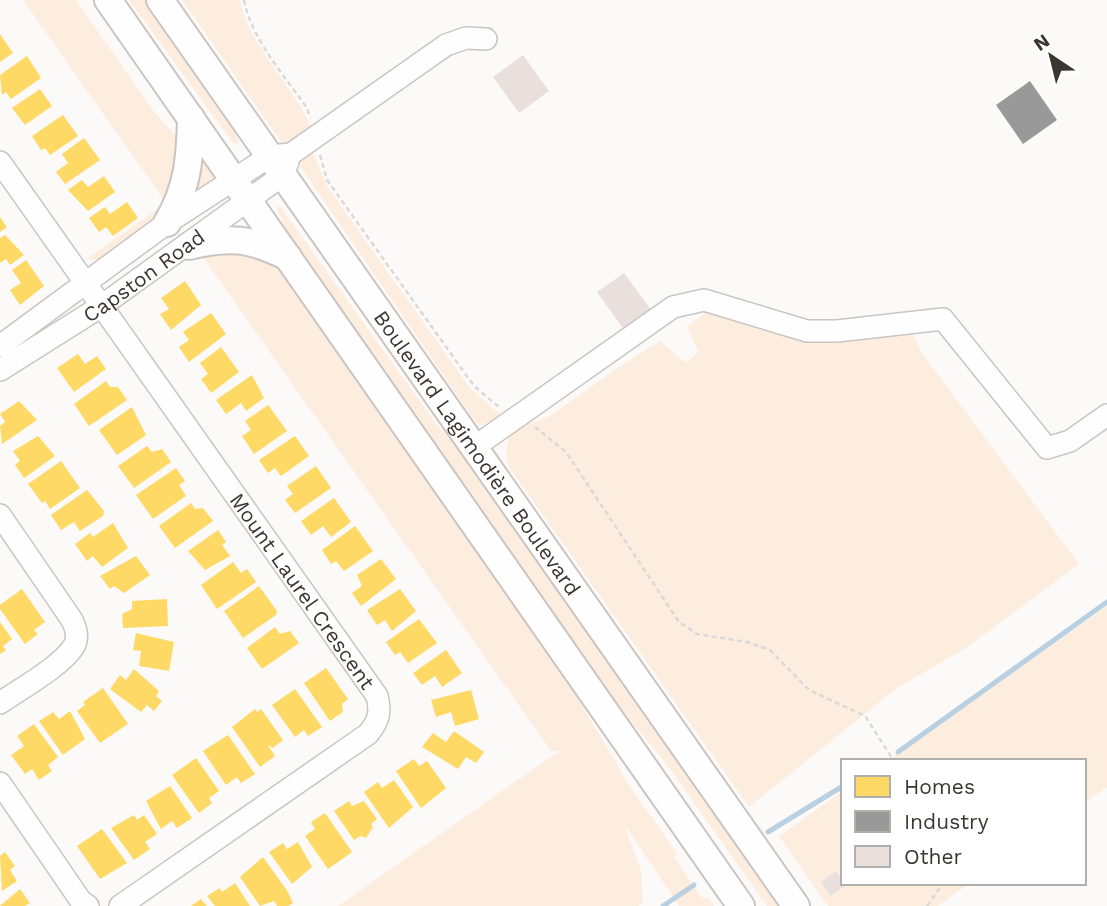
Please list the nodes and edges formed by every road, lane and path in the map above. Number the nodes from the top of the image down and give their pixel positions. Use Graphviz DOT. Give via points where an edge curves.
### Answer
graph roads {
  1 [pos="108,0"];
  2 [pos="160,0"];
  3 [pos="486,39"];
  4 [pos="191,118"];
  5 [pos="282,162"];
  6 [pos="0,163"];
  7 [pos="241,190"];
  8 [pos="167,223"];
  9 [pos="189,246"];
  10 [pos="290,258"];
  11 [pos="84,282"];
  12 [pos="100,307"];
  13 [pos="0,346"];
  14 [pos="0,370"];
  15 [pos="1107,415"];
  16 [pos="473,448"];
  17 [pos="0,515"];
  18 [pos="0,703"];
  19 [pos="881,738"];
  20 [pos="893,759"];
  21 [pos="0,783"];
  22 [pos="942,885"];
  23 [pos="88,906"];
  24 [pos="120,906"];
  25 [pos="741,906"];
  26 [pos="796,906"];
  27 [pos="927,906"];
  1 -- 4 [label="main road, Boulevard Lagimodière Boulevard"];
  2 -- 5 [label="main road, Boulevard Lagimodière Boulevard"];
  3 -- 5 [label="street, Capston Road" via="466,38 446,45"];
  4 -- 7 [label="main road, Boulevard Lagimodière Boulevard"];
  4 -- 8 [label="main road" via="190,168"];
  5 -- 7 [label="street, Capston Road"];
  5 -- 16 [label="main road, Boulevard Lagimodière Boulevard"];
  6 -- 11 [label="street"];
  7 -- 8 [label="street, Capston Road"];
  7 -- 9 [label="street, Capston Road"];
  7 -- 10 [label="main road, Boulevard Lagimodière Boulevard"];
  8 -- 11 [label="street, Capston Road"];
  9 -- 10 [label="main road" via="222,238 245,240"];
  9 -- 12 [label="street, Capston Road"];
  10 -- 25 [label="main road, Boulevard Lagimodière Boulevard"];
  11 -- 12 [label="street"];
  11 -- 13 [label="street, Capston Road"];
  12 -- 14 [label="street, Capston Road"];
  12 -- 24 [label="street, Mount Laurel Crescent" via="377,696 380,707 378,722 368,734"];
  15 -- 16 [label="street" via="1070,441 1047,448 943,319 807,331 704,300 673,307"];
  16 -- 26 [label="main road, Boulevard Lagimodière Boulevard"];
  17 -- 18 [label="street" via="78,632 75,645 63,657"];
  19 -- 20 [label="path"];
  21 -- 23 [label="street"];
  22 -- 27 [label="path"];
}
